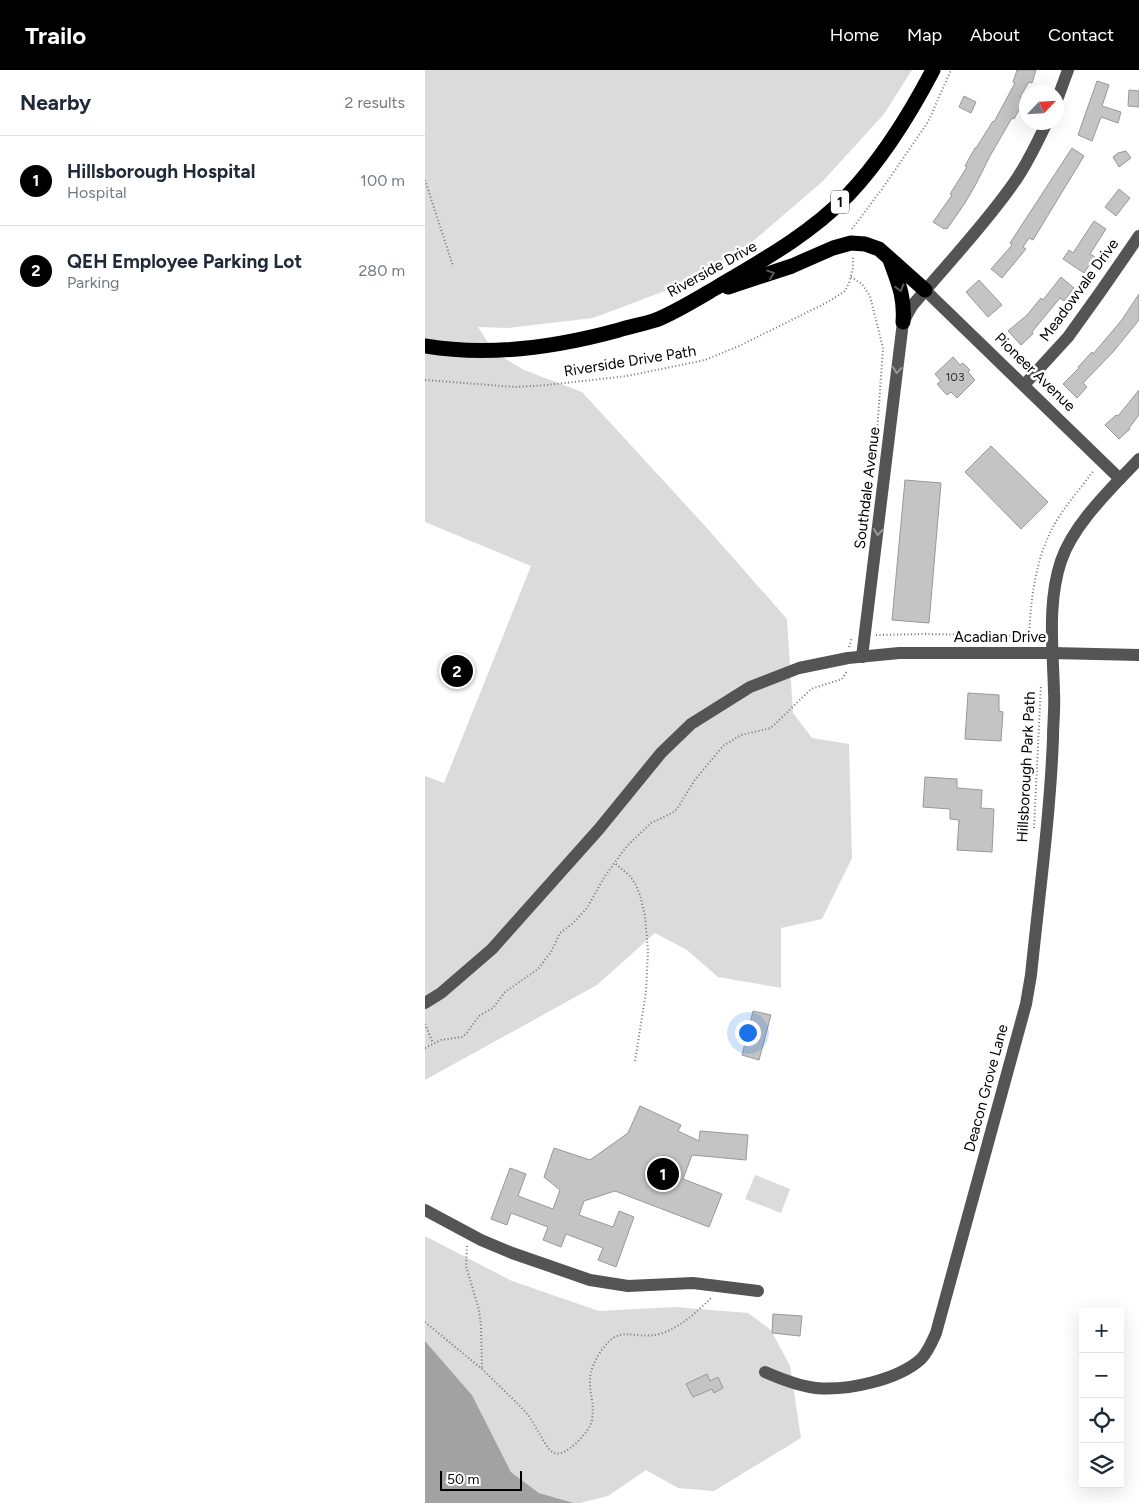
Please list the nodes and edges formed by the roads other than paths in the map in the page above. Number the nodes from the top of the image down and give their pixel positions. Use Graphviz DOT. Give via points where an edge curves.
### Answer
graph roads {
  1 [pos="933,70"];
  2 [pos="1068,70"];
  3 [pos="1062,85"];
  4 [pos="1043,130"];
  5 [pos="1139,236"];
  6 [pos="888,256"];
  7 [pos="925,290"];
  8 [pos="707,293"];
  9 [pos="903,322"];
  10 [pos="425,346"];
  11 [pos="1024,385"];
  12 [pos="1139,459"];
  13 [pos="1120,479"];
  14 [pos="1052,653"];
  15 [pos="1139,656"];
  16 [pos="862,657"];
  17 [pos="425,1004"];
  18 [pos="425,1210"];
  19 [pos="758,1291"];
  20 [pos="765,1372"];
  1 -- 8 [label="highway, Riverside Drive / 1" via="908,116 848,194 815,225 781,250"];
  2 -- 3 [label="street"];
  4 -- 7 [label="street" via="1034,150 992,213"];
  5 -- 11 [label="street, Meadowvale Drive" via="1068,336"];
  6 -- 7 [label="highway"];
  8 -- 6 [label="highway, one-way" via="748,282 851,243 865,244"];
  6 -- 9 [label="highway, one-way" via="900,286"];
  7 -- 9 [label="street"];
  7 -- 11 [label="street, Pioneer Avenue"];
  8 -- 10 [label="highway, Riverside Drive / 1" via="657,320 556,344 513,350"];
  9 -- 16 [label="street, Southdale Avenue, one-way"];
  11 -- 13 [label="street, Pioneer Avenue"];
  12 -- 13 [label="street, Deacon Grove Lane"];
  13 -- 14 [label="street, Deacon Grove Lane" via="1077,531 1062,560 1054,596"];
  14 -- 15 [label="street, Acadian Drive"];
  14 -- 16 [label="street, Acadian Drive" via="899,653"];
  14 -- 20 [label="street, Deacon Grove Lane" via="1051,773 1029,990 936,1333 922,1357 910,1367 897,1374 865,1382 817,1388"];
  16 -- 17 [label="street, Acadian Drive" via="799,668 768,679 691,724 661,752 592,837 492,949"];
  18 -- 19 [label="street" via="512,1253 590,1280 628,1286 693,1283"];
}
